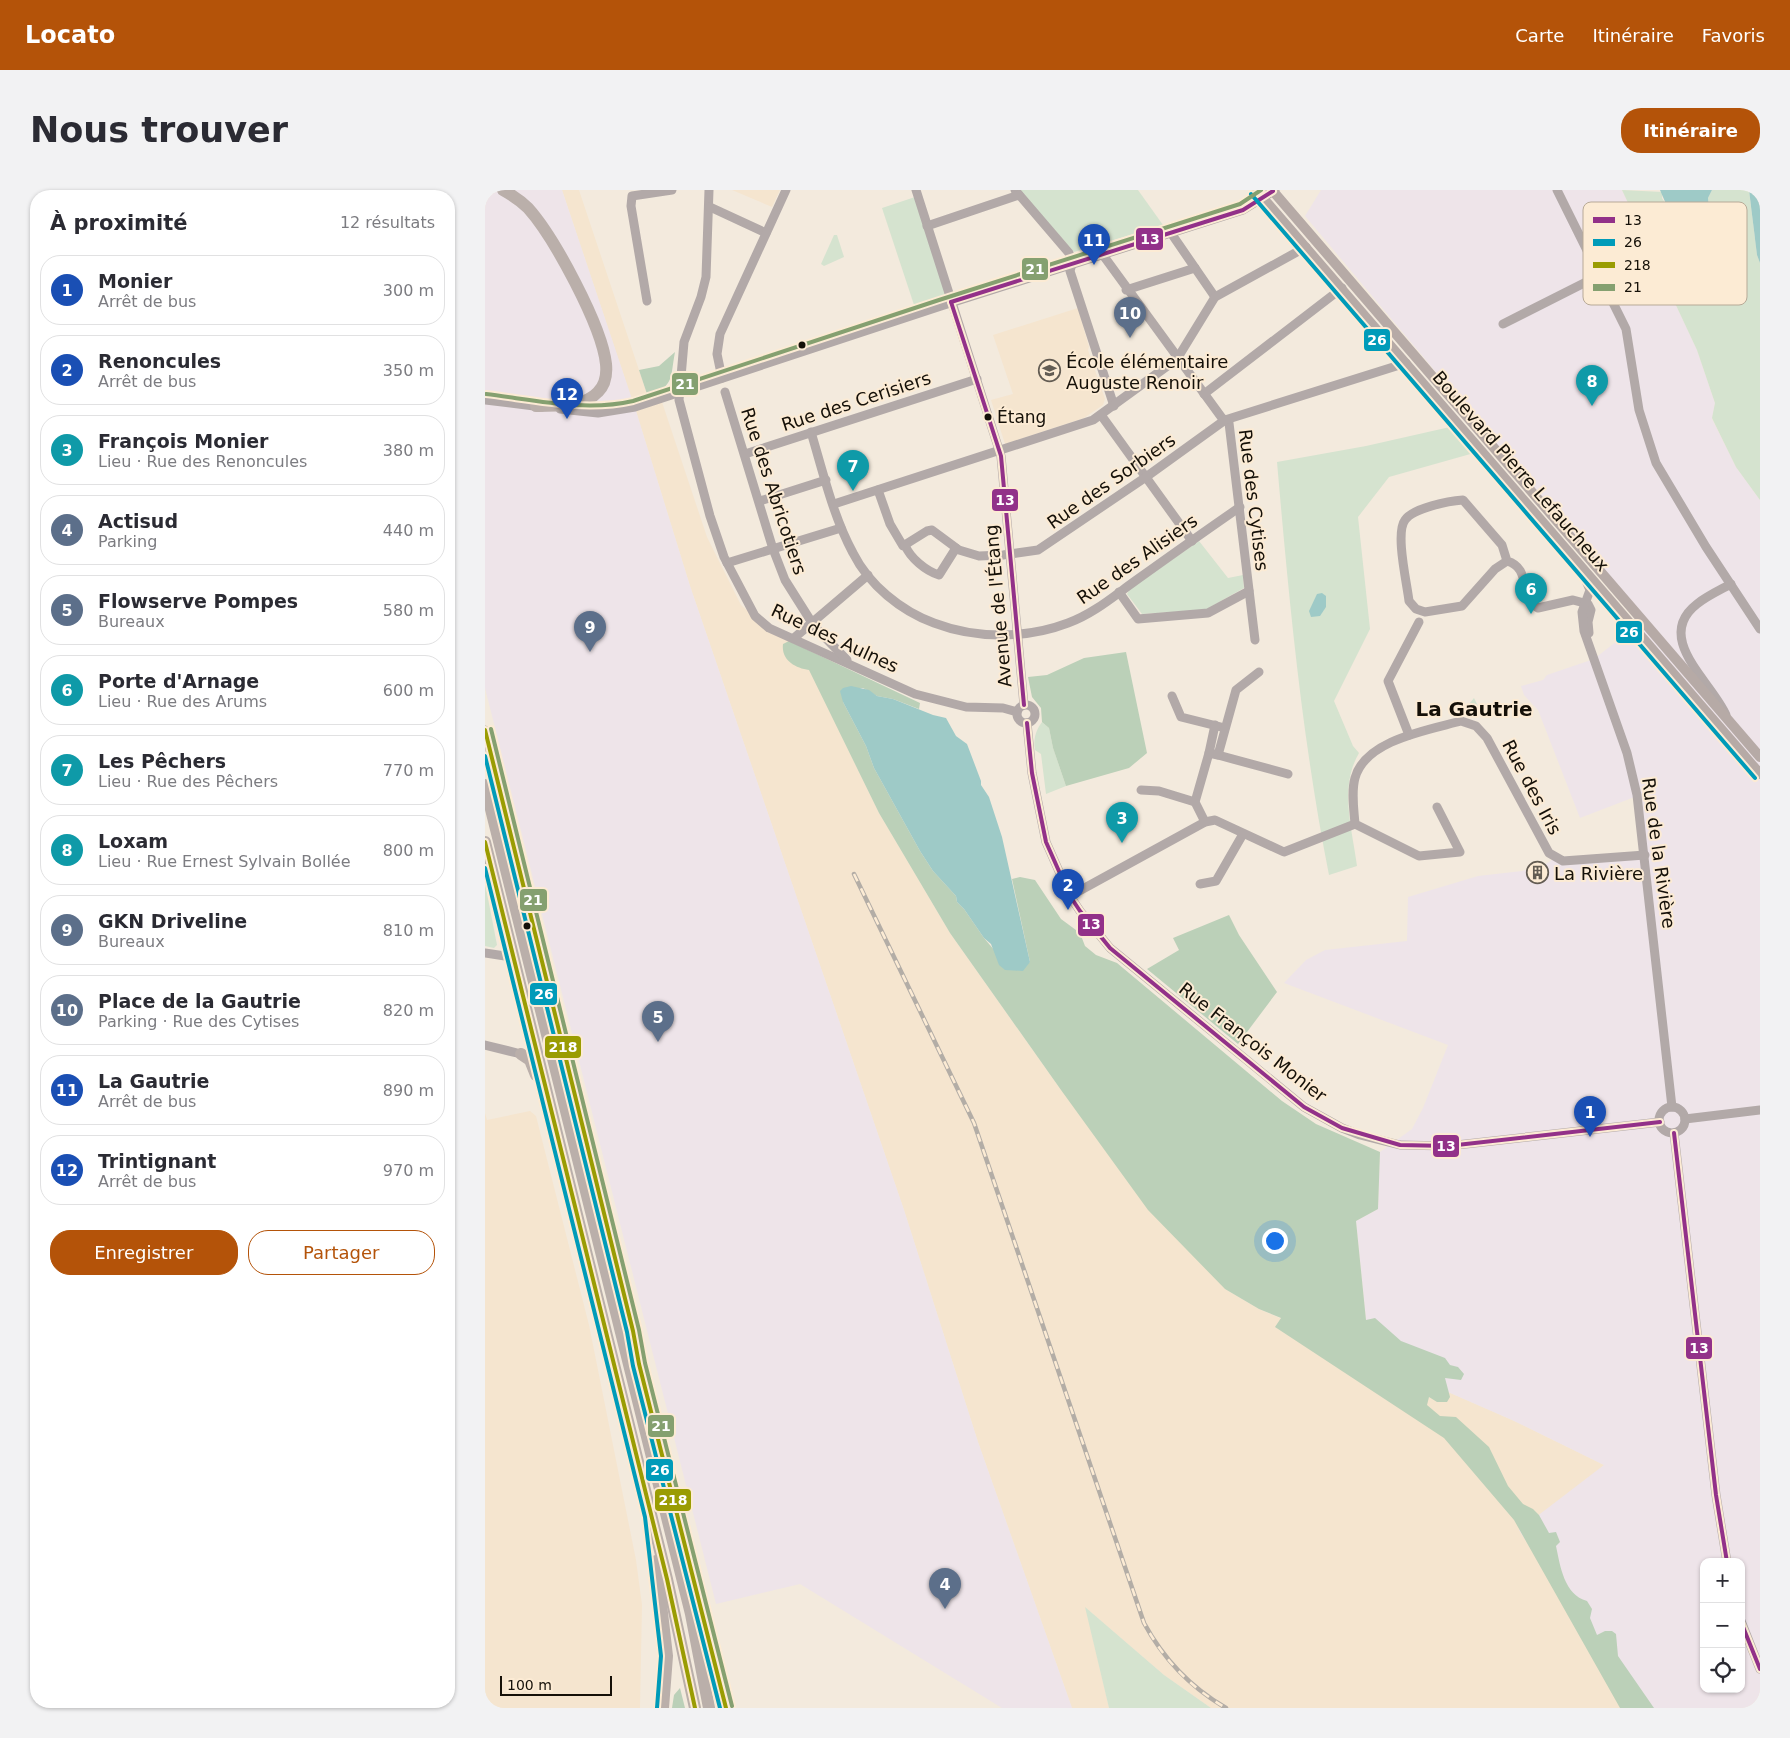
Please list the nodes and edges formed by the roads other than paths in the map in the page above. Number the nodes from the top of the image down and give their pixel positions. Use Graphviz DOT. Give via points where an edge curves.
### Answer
graph roads {
  1 [pos="503,190"];
  2 [pos="672,190"];
  3 [pos="709,190"];
  4 [pos="786,190"];
  5 [pos="916,190"];
  6 [pos="1274,190"];
  7 [pos="1557,190"];
  8 [pos="1017,193"];
  9 [pos="1259,193"];
  10 [pos="709,208"];
  11 [pos="927,226"];
  12 [pos="766,232"];
  13 [pos="1171,233"];
  14 [pos="1583,241"];
  15 [pos="1306,247"];
  16 [pos="1103,255"];
  17 [pos="1072,264"];
  18 [pos="1195,268"];
  19 [pos="1583,284"];
  20 [pos="1342,288"];
  21 [pos="1127,290"];
  22 [pos="1215,297"];
  23 [pos="647,301"];
  24 [pos="951,302"];
  25 [pos="1614,305"];
  26 [pos="1503,324"];
  27 [pos="1177,358"];
  28 [pos="1406,362"];
  29 [pos="722,378"];
  30 [pos="977,379"];
  31 [pos="725,392"];
  32 [pos="679,393"];
  33 [pos="1204,394"];
  34 [pos="487,401"];
  35 [pos="536,406"];
  36 [pos="1114,406"];
  37 [pos="1101,415"];
  38 [pos="1225,420"];
  39 [pos="811,432"];
  40 [pos="1000,452"];
  41 [pos="745,454"];
  42 [pos="1146,477"];
  43 [pos="826,480"];
  44 [pos="878,490"];
  45 [pos="760,501"];
  46 [pos="834,504"];
  47 [pos="1241,507"];
  48 [pos="841,528"];
  49 [pos="1192,540"];
  50 [pos="1562,542"];
  51 [pos="905,545"];
  52 [pos="956,548"];
  53 [pos="773,549"];
  54 [pos="1009,555"];
  55 [pos="1507,561"];
  56 [pos="727,564"];
  57 [pos="868,575"];
  58 [pos="1731,584"];
  59 [pos="1249,591"];
  60 [pos="1119,592"];
  61 [pos="1584,603"];
  62 [pos="1419,622"];
  63 [pos="813,624"];
  64 [pos="1760,629"];
  65 [pos="1017,633"];
  66 [pos="794,638"];
  67 [pos="1255,640"];
  68 [pos="855,666"];
  69 [pos="1259,672"];
  70 [pos="1172,696"];
  71 [pos="1021,709"];
  72 [pos="1726,715"];
  73 [pos="1027,723"];
  74 [pos="1215,725"];
  75 [pos="1225,728"];
  76 [pos="485,730"];
  77 [pos="1409,735"];
  78 [pos="1213,754"];
  79 [pos="1760,756"];
  80 [pos="1288,774"];
  81 [pos="1760,774"];
  82 [pos="485,785"];
  83 [pos="1141,790"];
  84 [pos="1195,802"];
  85 [pos="1437,807"];
  86 [pos="1205,822"];
  87 [pos="1355,824"];
  88 [pos="1243,834"];
  89 [pos="485,842"];
  90 [pos="1645,855"];
  91 [pos="489,859"];
  92 [pos="1200,884"];
  93 [pos="1070,896"];
  94 [pos="485,953"];
  95 [pos="505,956"];
  96 [pos="485,1045"];
  97 [pos="521,1054"];
  98 [pos="1672,1108"];
  99 [pos="1760,1110"];
  100 [pos="1685,1119"];
  101 [pos="1660,1122"];
  102 [pos="1674,1133"];
  103 [pos="597,1294"];
  104 [pos="651,1516"];
  105 [pos="1726,1558"];
  106 [pos="691,1614"];
  107 [pos="1745,1631"];
  108 [pos="1760,1669"];
  109 [pos="663,1708"];
  110 [pos="695,1708"];
  111 [pos="709,1708"];
  112 [pos="715,1708"];
  113 [pos="726,1708"];
  1 -- 35 [label="highway" via="529,210 566,267 581,294 607,365 604,382 591,398 578,403"];
  2 -- 23 [label="street" via="632,196"];
  3 -- 10 [label="street, Rue des Aulnes"];
  4 -- 12 [label="street"];
  5 -- 11 [label="street, Avenue de l'Étang"];
  6 -- 9 [label="street"];
  6 -- 72 [label="main road, Boulevard Pierre Lefaucheux"];
  7 -- 14 [label="street"];
  8 -- 11 [label="street"];
  8 -- 17 [label="street" via="1069,253"];
  9 -- 13 [label="street" via="1243,210"];
  9 -- 15 [label="main road, Boulevard Pierre Lefaucheux"];
  10 -- 12 [label="street"];
  10 -- 32 [label="street, Rue des Aulnes" via="705,277 701,297 683,342"];
  11 -- 24 [label="street, Avenue de l'Étang"];
  12 -- 29 [label="street" via="718,340"];
  13 -- 16 [label="street"];
  13 -- 18 [label="street"];
  15 -- 20 [label="main road, Boulevard Pierre Lefaucheux"];
  15 -- 22 [label="street"];
  16 -- 17 [label="street"];
  16 -- 21 [label="street, Rue des Cytises"];
  17 -- 24 [label="street"];
  17 -- 36 [label="street" via="1070,271"];
  18 -- 21 [label="street"];
  18 -- 22 [label="street"];
  19 -- 26 [label="street"];
  20 -- 28 [label="main road, Boulevard Pierre Lefaucheux"];
  20 -- 33 [label="street"];
  21 -- 27 [label="street, Rue des Cytises"];
  22 -- 27 [label="street"];
  24 -- 29 [label="street"];
  24 -- 30 [label="street, Avenue de l'Étang"];
  25 -- 58 [label="street" via="1626,329 1639,410 1656,463"];
  27 -- 33 [label="street, Rue des Cytises"];
  27 -- 36 [label="street"];
  28 -- 38 [label="street, Rue des Sorbiers"];
  28 -- 50 [label="main road, Boulevard Pierre Lefaucheux"];
  29 -- 32 [label="street"];
  30 -- 39 [label="street, Rue des Cerisiers"];
  30 -- 40 [label="street, Avenue de l'Étang"];
  31 -- 41 [label="street, Rue des Abricotiers"];
  32 -- 35 [label="street" via="606,413"];
  32 -- 56 [label="street, Rue des Aulnes" via="709,516"];
  33 -- 38 [label="street, Rue des Cytises"];
  34 -- 35 [label="street"];
  36 -- 37 [label="street"];
  37 -- 40 [label="street"];
  37 -- 42 [label="street"];
  38 -- 42 [label="street, Rue des Sorbiers"];
  38 -- 47 [label="street, Rue des Cytises" via="1229,423"];
  39 -- 41 [label="street, Rue des Cerisiers"];
  39 -- 43 [label="street, Rue des Alisiers"];
  40 -- 44 [label="street"];
  40 -- 54 [label="street, Avenue de l'Étang"];
  41 -- 45 [label="street, Rue des Abricotiers"];
  42 -- 49 [label="street"];
  42 -- 54 [label="street, Rue des Sorbiers" via="1038,550"];
  43 -- 45 [label="street"];
  43 -- 46 [label="street, Rue des Alisiers"];
  44 -- 46 [label="street"];
  44 -- 51 [label="street" via="893,530"];
  45 -- 53 [label="street, Rue des Abricotiers"];
  46 -- 48 [label="street, Rue des Alisiers"];
  47 -- 49 [label="street, Rue des Alisiers"];
  47 -- 59 [label="street, Rue des Cytises"];
  48 -- 53 [label="street"];
  48 -- 57 [label="street, Rue des Alisiers" via="853,555"];
  49 -- 60 [label="street, Rue des Alisiers"];
  50 -- 61 [label="street, Rue de la Rivière" via="1568,557 1589,584"];
  50 -- 81 [label="main road, Boulevard Pierre Lefaucheux"];
  51 -- 52 [label="street, Rue des Sorbiers" via="931,530"];
  51 -- 52 [label="street" via="913,557 939,575"];
  52 -- 54 [label="street, Rue des Sorbiers" via="979,556"];
  53 -- 56 [label="street"];
  53 -- 63 [label="street, Rue des Abricotiers" via="791,590"];
  54 -- 65 [label="street, Avenue de l'Étang"];
  55 -- 55 [label="street" via="1495,569 1462,606 1425,612 1416,609 1409,600 1401,533 1403,521 1414,512 1463,500 1502,545"];
  55 -- 61 [label="street" via="1520,569 1535,606 1544,608 1573,600"];
  56 -- 66 [label="street, Rue des Aulnes" via="759,621"];
  57 -- 63 [label="street"];
  57 -- 65 [label="street, Rue des Alisiers" via="886,595 923,619 971,634"];
  58 -- 64 [label="street"];
  58 -- 72 [label="street" via="1696,604 1687,615 1680,636 1694,667 1720,701"];
  59 -- 60 [label="street" via="1208,613 1138,619"];
  59 -- 67 [label="street, Rue des Cytises"];
  60 -- 65 [label="street, Rue des Alisiers" via="1067,624"];
  61 -- 90 [label="street, Rue de la Rivière" via="1591,610 1588,638 1627,753"];
  62 -- 77 [label="street" via="1388,681"];
  63 -- 66 [label="street"];
  63 -- 68 [label="street, Rue des Abricotiers"];
  65 -- 71 [label="street, Avenue de l'Étang"];
  66 -- 68 [label="street, Rue des Aulnes"];
  68 -- 71 [label="street, Rue des Aulnes" via="915,694 966,707"];
  69 -- 75 [label="street" via="1236,690"];
  70 -- 74 [label="street" via="1181,716"];
  71 -- 73 [label="street, Avenue de l'Étang" via="1019,720"];
  71 -- 73 [label="street, Avenue de l'Étang" via="1032,707 1035,712 1034,718"];
  72 -- 79 [label="main road, Boulevard Pierre Lefaucheux"];
  73 -- 93 [label="street, Rue François Monier" via="1039,818"];
  74 -- 75 [label="street"];
  74 -- 78 [label="street"];
  75 -- 78 [label="street"];
  76 -- 113 [label="street"];
  77 -- 87 [label="street, Rue des Iris" via="1373,752 1358,769 1354,780"];
  77 -- 90 [label="street, Rue des Iris" via="1461,721 1476,726 1487,738 1549,853 1563,862"];
  78 -- 80 [label="street"];
  78 -- 84 [label="street"];
  82 -- 106 [label="highway"];
  83 -- 84 [label="street" via="1159,791"];
  84 -- 86 [label="street"];
  85 -- 87 [label="street" via="1460,852 1419,856"];
  86 -- 88 [label="street" via="1215,820"];
  86 -- 93 [label="street"];
  87 -- 88 [label="street" via="1283,852"];
  88 -- 92 [label="street" via="1216,881"];
  89 -- 91 [label="highway"];
  90 -- 98 [label="street, Rue de la Rivière"];
  91 -- 95 [label="highway"];
  91 -- 103 [label="highway"];
  93 -- 101 [label="street, Rue François Monier" via="1110,948 1163,992 1304,1107 1360,1136 1400,1145 1448,1146"];
  94 -- 95 [label="street"];
  96 -- 97 [label="street"];
  97 -- 103 [label="highway" via="530,1060 535,1070 567,1202"];
  98 -- 100 [label="street" via="1681,1110"];
  98 -- 101 [label="street" via="1662,1113"];
  99 -- 100 [label="street"];
  100 -- 102 [label="street" via="1682,1130"];
  101 -- 102 [label="street" via="1666,1132"];
  102 -- 105 [label="street" via="1716,1495"];
  103 -- 104 [label="highway"];
  104 -- 109 [label="highway" via="667,1656"];
  104 -- 110 [label="highway"];
  106 -- 111 [label="highway"];
  106 -- 112 [label="highway"];
  107 -- 108 [label="street"];
}
